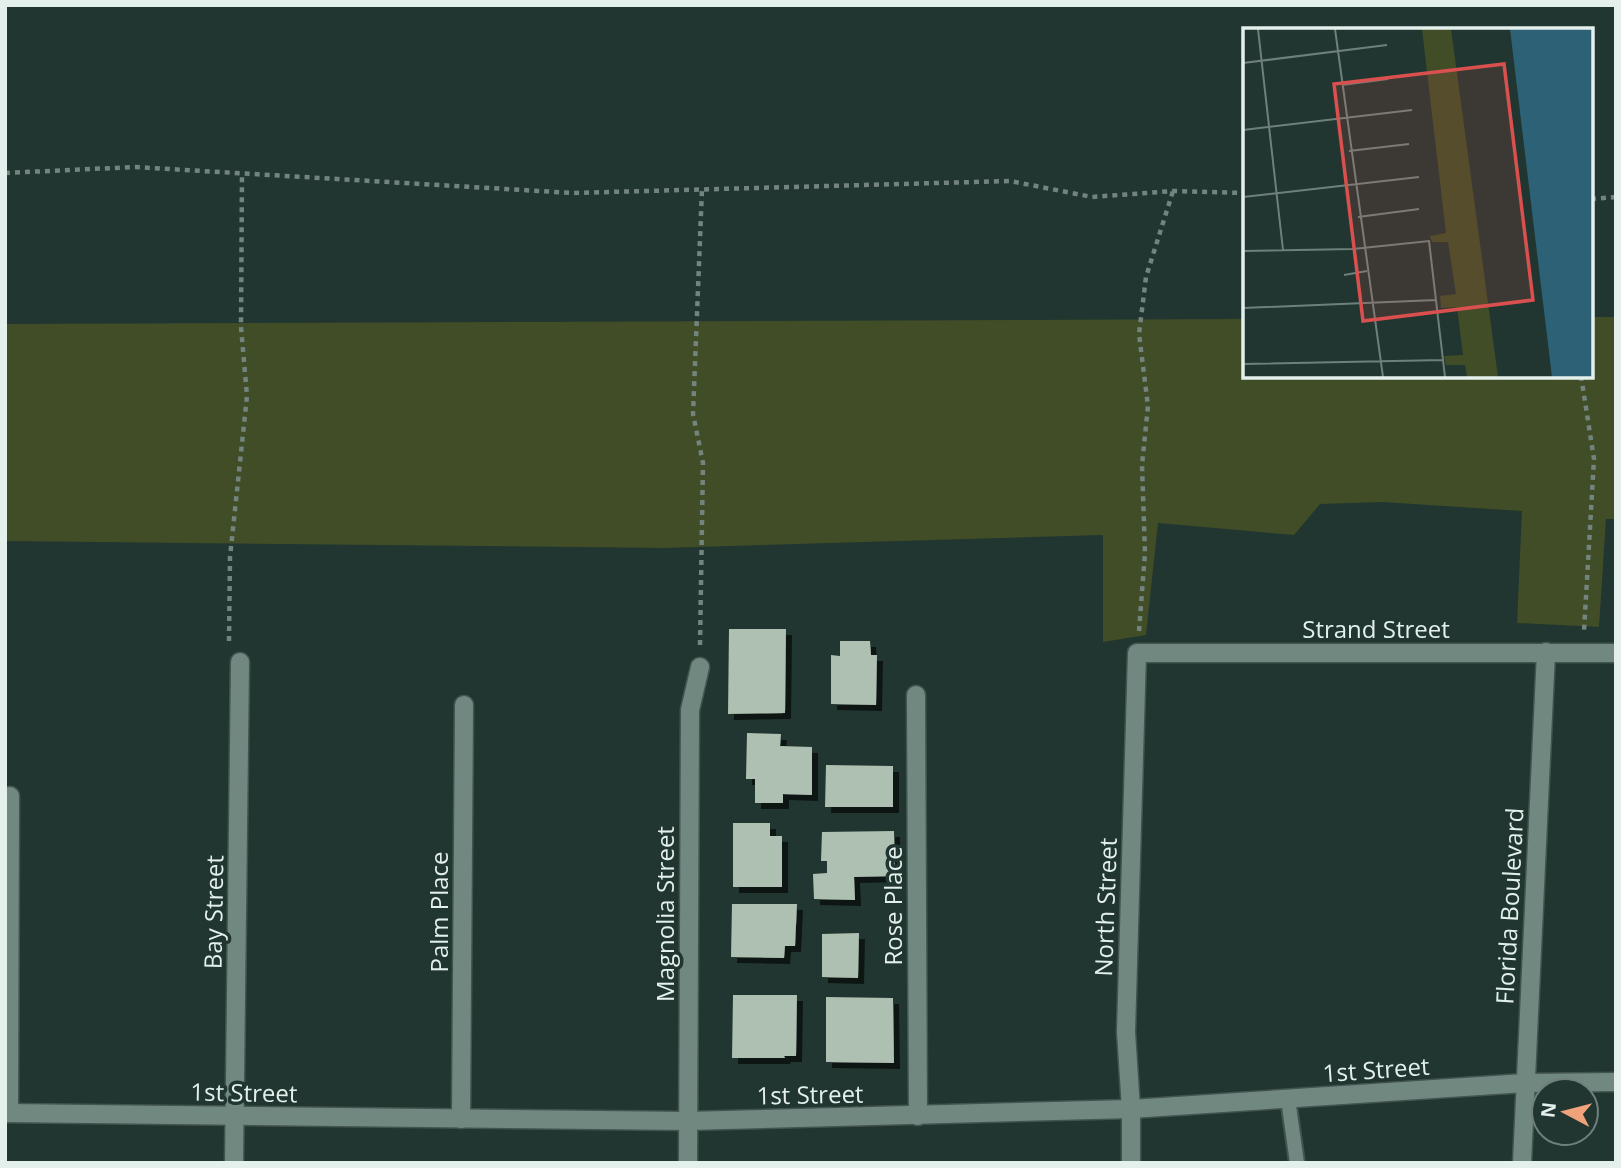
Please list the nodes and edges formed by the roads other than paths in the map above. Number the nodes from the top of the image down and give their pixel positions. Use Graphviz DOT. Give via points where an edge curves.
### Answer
graph roads {
  1 [pos="1546,652"];
  2 [pos="1137,653"];
  3 [pos="1616,653"];
  4 [pos="240,662"];
  5 [pos="700,667"];
  6 [pos="916,695"];
  7 [pos="464,705"];
  8 [pos="10,796"];
  9 [pos="1616,1082"];
  10 [pos="1525,1083"];
  11 [pos="1288,1099"];
  12 [pos="1131,1109"];
  13 [pos="7,1112"];
  14 [pos="235,1116"];
  15 [pos="918,1116"];
  16 [pos="461,1119"];
  17 [pos="688,1121"];
  18 [pos="234,1163"];
  19 [pos="688,1163"];
  20 [pos="1131,1163"];
  21 [pos="1297,1163"];
  22 [pos="1522,1163"];
  1 -- 2 [label="street, Strand Street"];
  1 -- 3 [label="street, Strand Street"];
  1 -- 10 [label="street, Florida Boulevard"];
  2 -- 12 [label="street, North Street" via="1126,1032"];
  4 -- 14 [label="street, Bay Street"];
  5 -- 17 [label="street, Magnolia Street" via="690,710"];
  6 -- 15 [label="street, Rose Place"];
  7 -- 16 [label="street, Palm Place"];
  8 -- 13 [label="street"];
  9 -- 10 [label="street, 1st Street"];
  10 -- 11 [label="street, 1st Street"];
  10 -- 22 [label="street, Florida Boulevard"];
  11 -- 12 [label="street, 1st Street"];
  11 -- 21 [label="lane"];
  12 -- 15 [label="street, 1st Street"];
  12 -- 20 [label="street, North Street"];
  13 -- 14 [label="street, 1st Street"];
  14 -- 16 [label="street, 1st Street"];
  14 -- 18 [label="street, Bay Street"];
  15 -- 17 [label="street, 1st Street"];
  16 -- 17 [label="street, 1st Street"];
  17 -- 19 [label="street, Magnolia Street"];
}
